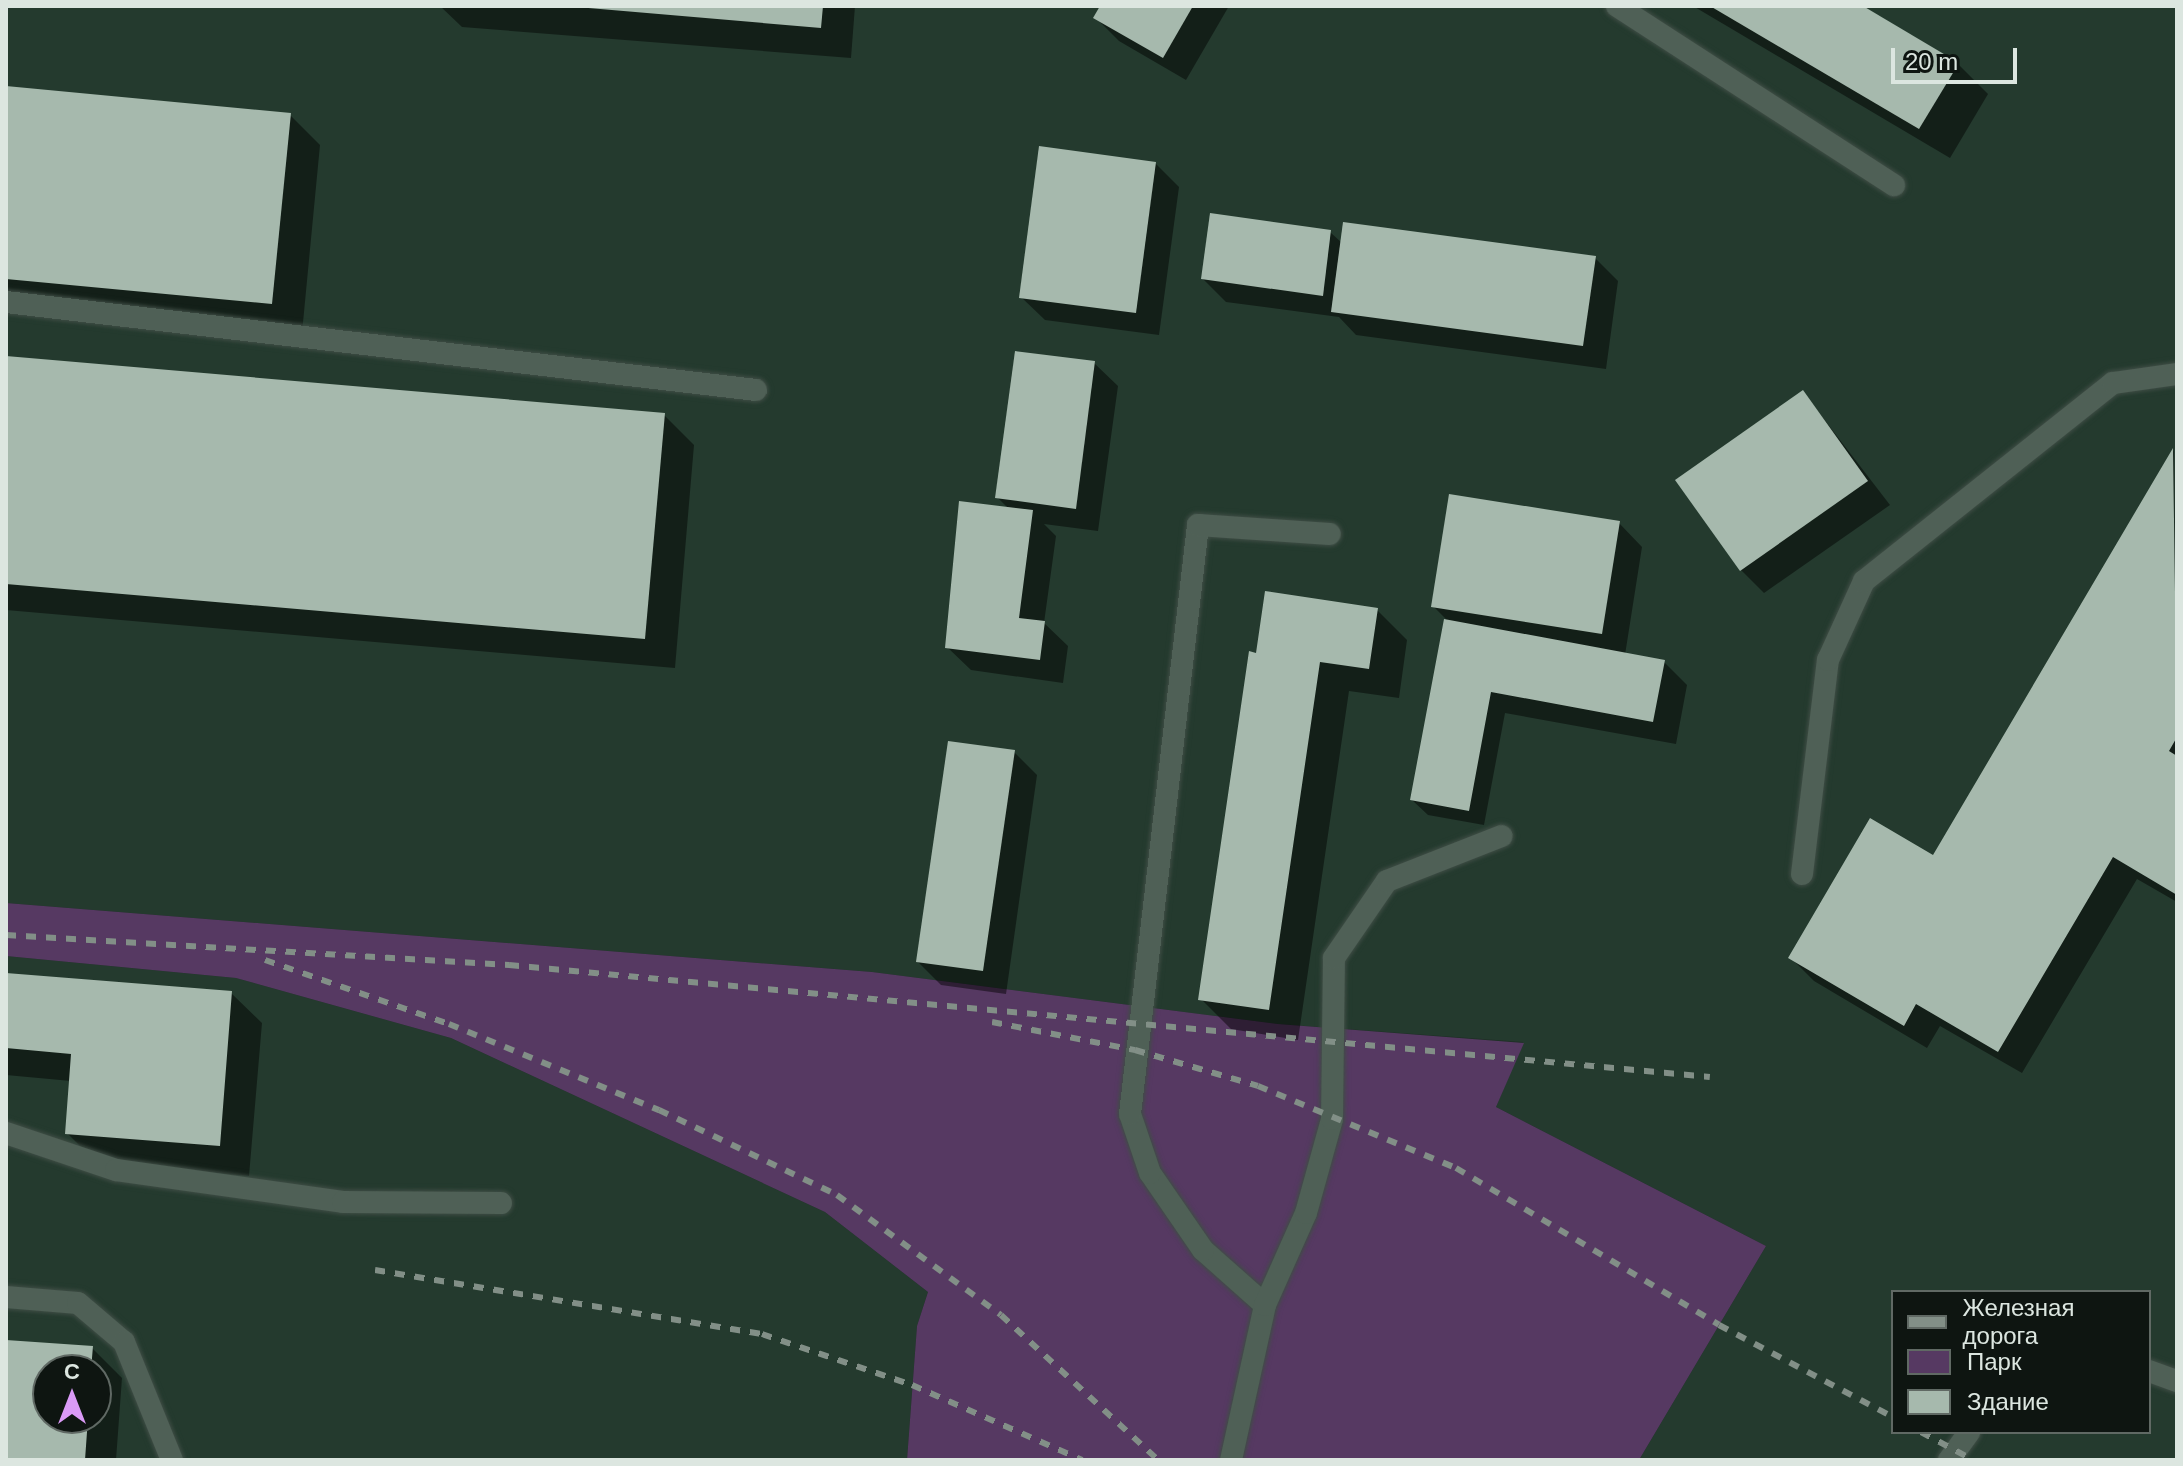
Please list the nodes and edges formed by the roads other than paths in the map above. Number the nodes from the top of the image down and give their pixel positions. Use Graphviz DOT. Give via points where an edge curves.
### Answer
graph roads {
  1 [pos="1617,6"];
  2 [pos="1894,185"];
  3 [pos="6,302"];
  4 [pos="2177,374"];
  5 [pos="756,390"];
  6 [pos="1330,534"];
  7 [pos="1502,836"];
  8 [pos="1802,874"];
  9 [pos="6,1133"];
  10 [pos="501,1203"];
  11 [pos="6,1297"];
  12 [pos="1265,1305"];
  13 [pos="2151,1372"];
  14 [pos="2177,1381"];
  15 [pos="1968,1434"];
  16 [pos="172,1460"];
  17 [pos="1231,1460"];
  18 [pos="1949,1460"];
  1 -- 2 [label="lane"];
  3 -- 5 [label="lane"];
  4 -- 8 [label="lane" via="2113,383 1864,581 1828,660"];
  6 -- 12 [label="lane" via="1198,525 1130,1114 1150,1173 1203,1250"];
  7 -- 12 [label="lane" via="1387,881 1334,958 1332,1119 1306,1213"];
  9 -- 10 [label="lane" via="131,1172 343,1202"];
  11 -- 16 [label="lane" via="78,1303 124,1342"];
  12 -- 17 [label="lane"];
  13 -- 14 [label="lane"];
  15 -- 18 [label="lane"];
}
